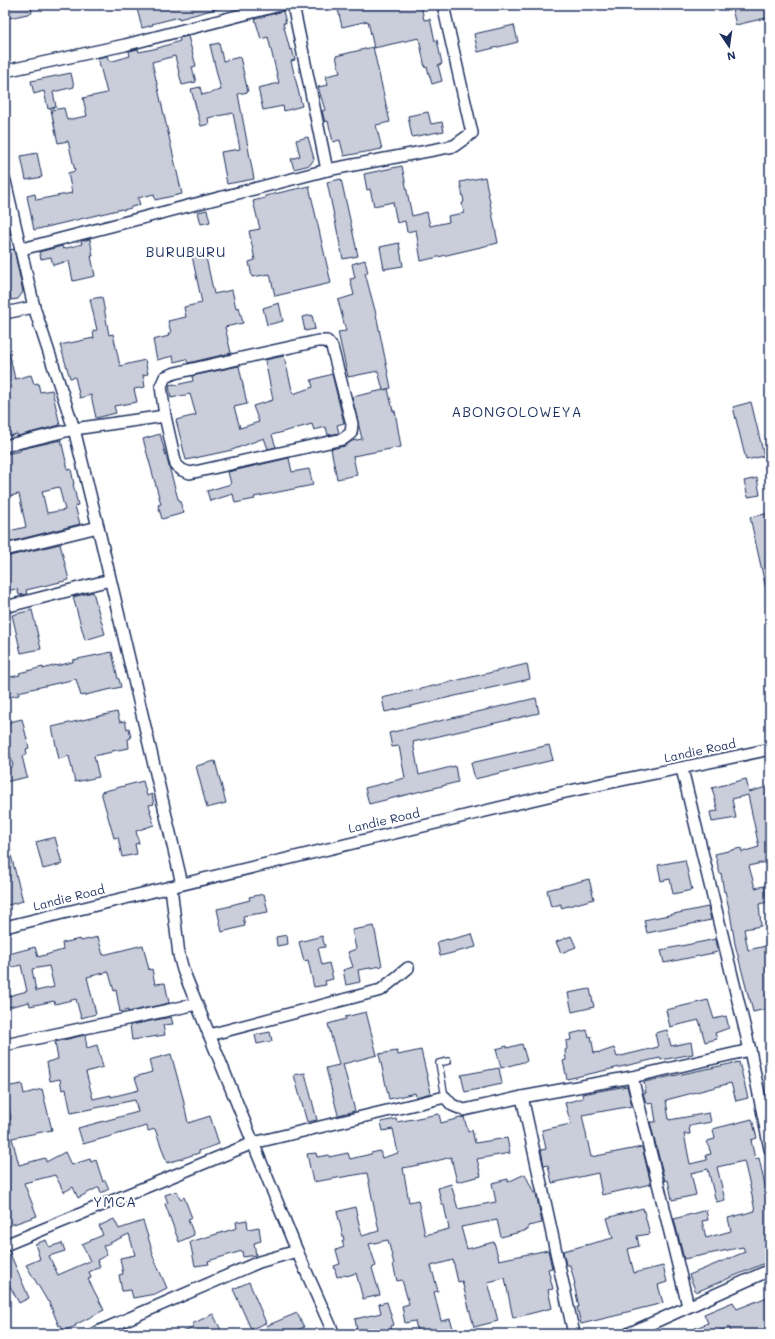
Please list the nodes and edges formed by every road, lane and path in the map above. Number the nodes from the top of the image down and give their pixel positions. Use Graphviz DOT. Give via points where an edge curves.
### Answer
graph roads {
  1 [pos="280,5"];
  2 [pos="293,5"];
  3 [pos="443,5"];
  4 [pos="5,71"];
  5 [pos="327,170"];
  6 [pos="5,181"];
  7 [pos="6,193"];
  8 [pos="22,249"];
  9 [pos="34,307"];
  10 [pos="5,313"];
  11 [pos="166,416"];
  12 [pos="74,429"];
  13 [pos="5,446"];
  14 [pos="98,527"];
  15 [pos="5,550"];
  16 [pos="110,580"];
  17 [pos="5,607"];
  18 [pos="770,749"];
  19 [pos="682,768"];
  20 [pos="182,884"];
  21 [pos="171,887"];
  22 [pos="5,927"];
  23 [pos="408,968"];
  24 [pos="197,1004"];
  25 [pos="209,1035"];
  26 [pos="5,1045"];
  27 [pos="750,1050"];
  28 [pos="448,1061"];
  29 [pos="632,1077"];
  30 [pos="445,1097"];
  31 [pos="522,1097"];
  32 [pos="253,1144"];
  33 [pos="770,1149"];
  34 [pos="5,1244"];
  35 [pos="297,1251"];
  36 [pos="770,1270"];
  37 [pos="688,1306"];
  38 [pos="93,1334"];
  39 [pos="334,1334"];
  40 [pos="574,1334"];
  41 [pos="628,1334"];
  1 -- 4 [label="street" via="125,45"];
  2 -- 5 [label="street"];
  3 -- 5 [label="street" via="472,133 454,146"];
  5 -- 8 [label="street"];
  6 -- 7 [label="street"];
  7 -- 8 [label="street"];
  8 -- 9 [label="street"];
  9 -- 10 [label="street"];
  9 -- 12 [label="street"];
  11 -- 11 [label="street" via="161,386 164,377 327,341 332,347 352,424 351,433 343,438 190,473 176,465"];
  11 -- 12 [label="street"];
  12 -- 13 [label="street"];
  12 -- 14 [label="street"];
  14 -- 15 [label="street"];
  14 -- 16 [label="street"];
  16 -- 17 [label="street"];
  16 -- 20 [label="street"];
  18 -- 19 [label="street, Landie Road"];
  19 -- 20 [label="street, Landie Road" via="533,799"];
  19 -- 27 [label="street"];
  20 -- 21 [label="street, Landie Road"];
  21 -- 22 [label="street, Landie Road"];
  21 -- 24 [label="street" via="179,955"];
  23 -- 25 [label="street" via="381,990"];
  24 -- 25 [label="street"];
  24 -- 26 [label="street"];
  25 -- 32 [label="street"];
  27 -- 29 [label="street"];
  27 -- 33 [label="street"];
  28 -- 30 [label="lane" via="439,1063"];
  29 -- 31 [label="street"];
  29 -- 37 [label="street"];
  30 -- 31 [label="street" via="452,1105 464,1110"];
  30 -- 32 [label="street"];
  31 -- 40 [label="street"];
  32 -- 34 [label="street"];
  32 -- 35 [label="street"];
  35 -- 38 [label="street" via="259,1262"];
  35 -- 39 [label="street"];
  36 -- 37 [label="street"];
  37 -- 41 [label="street"];
}
